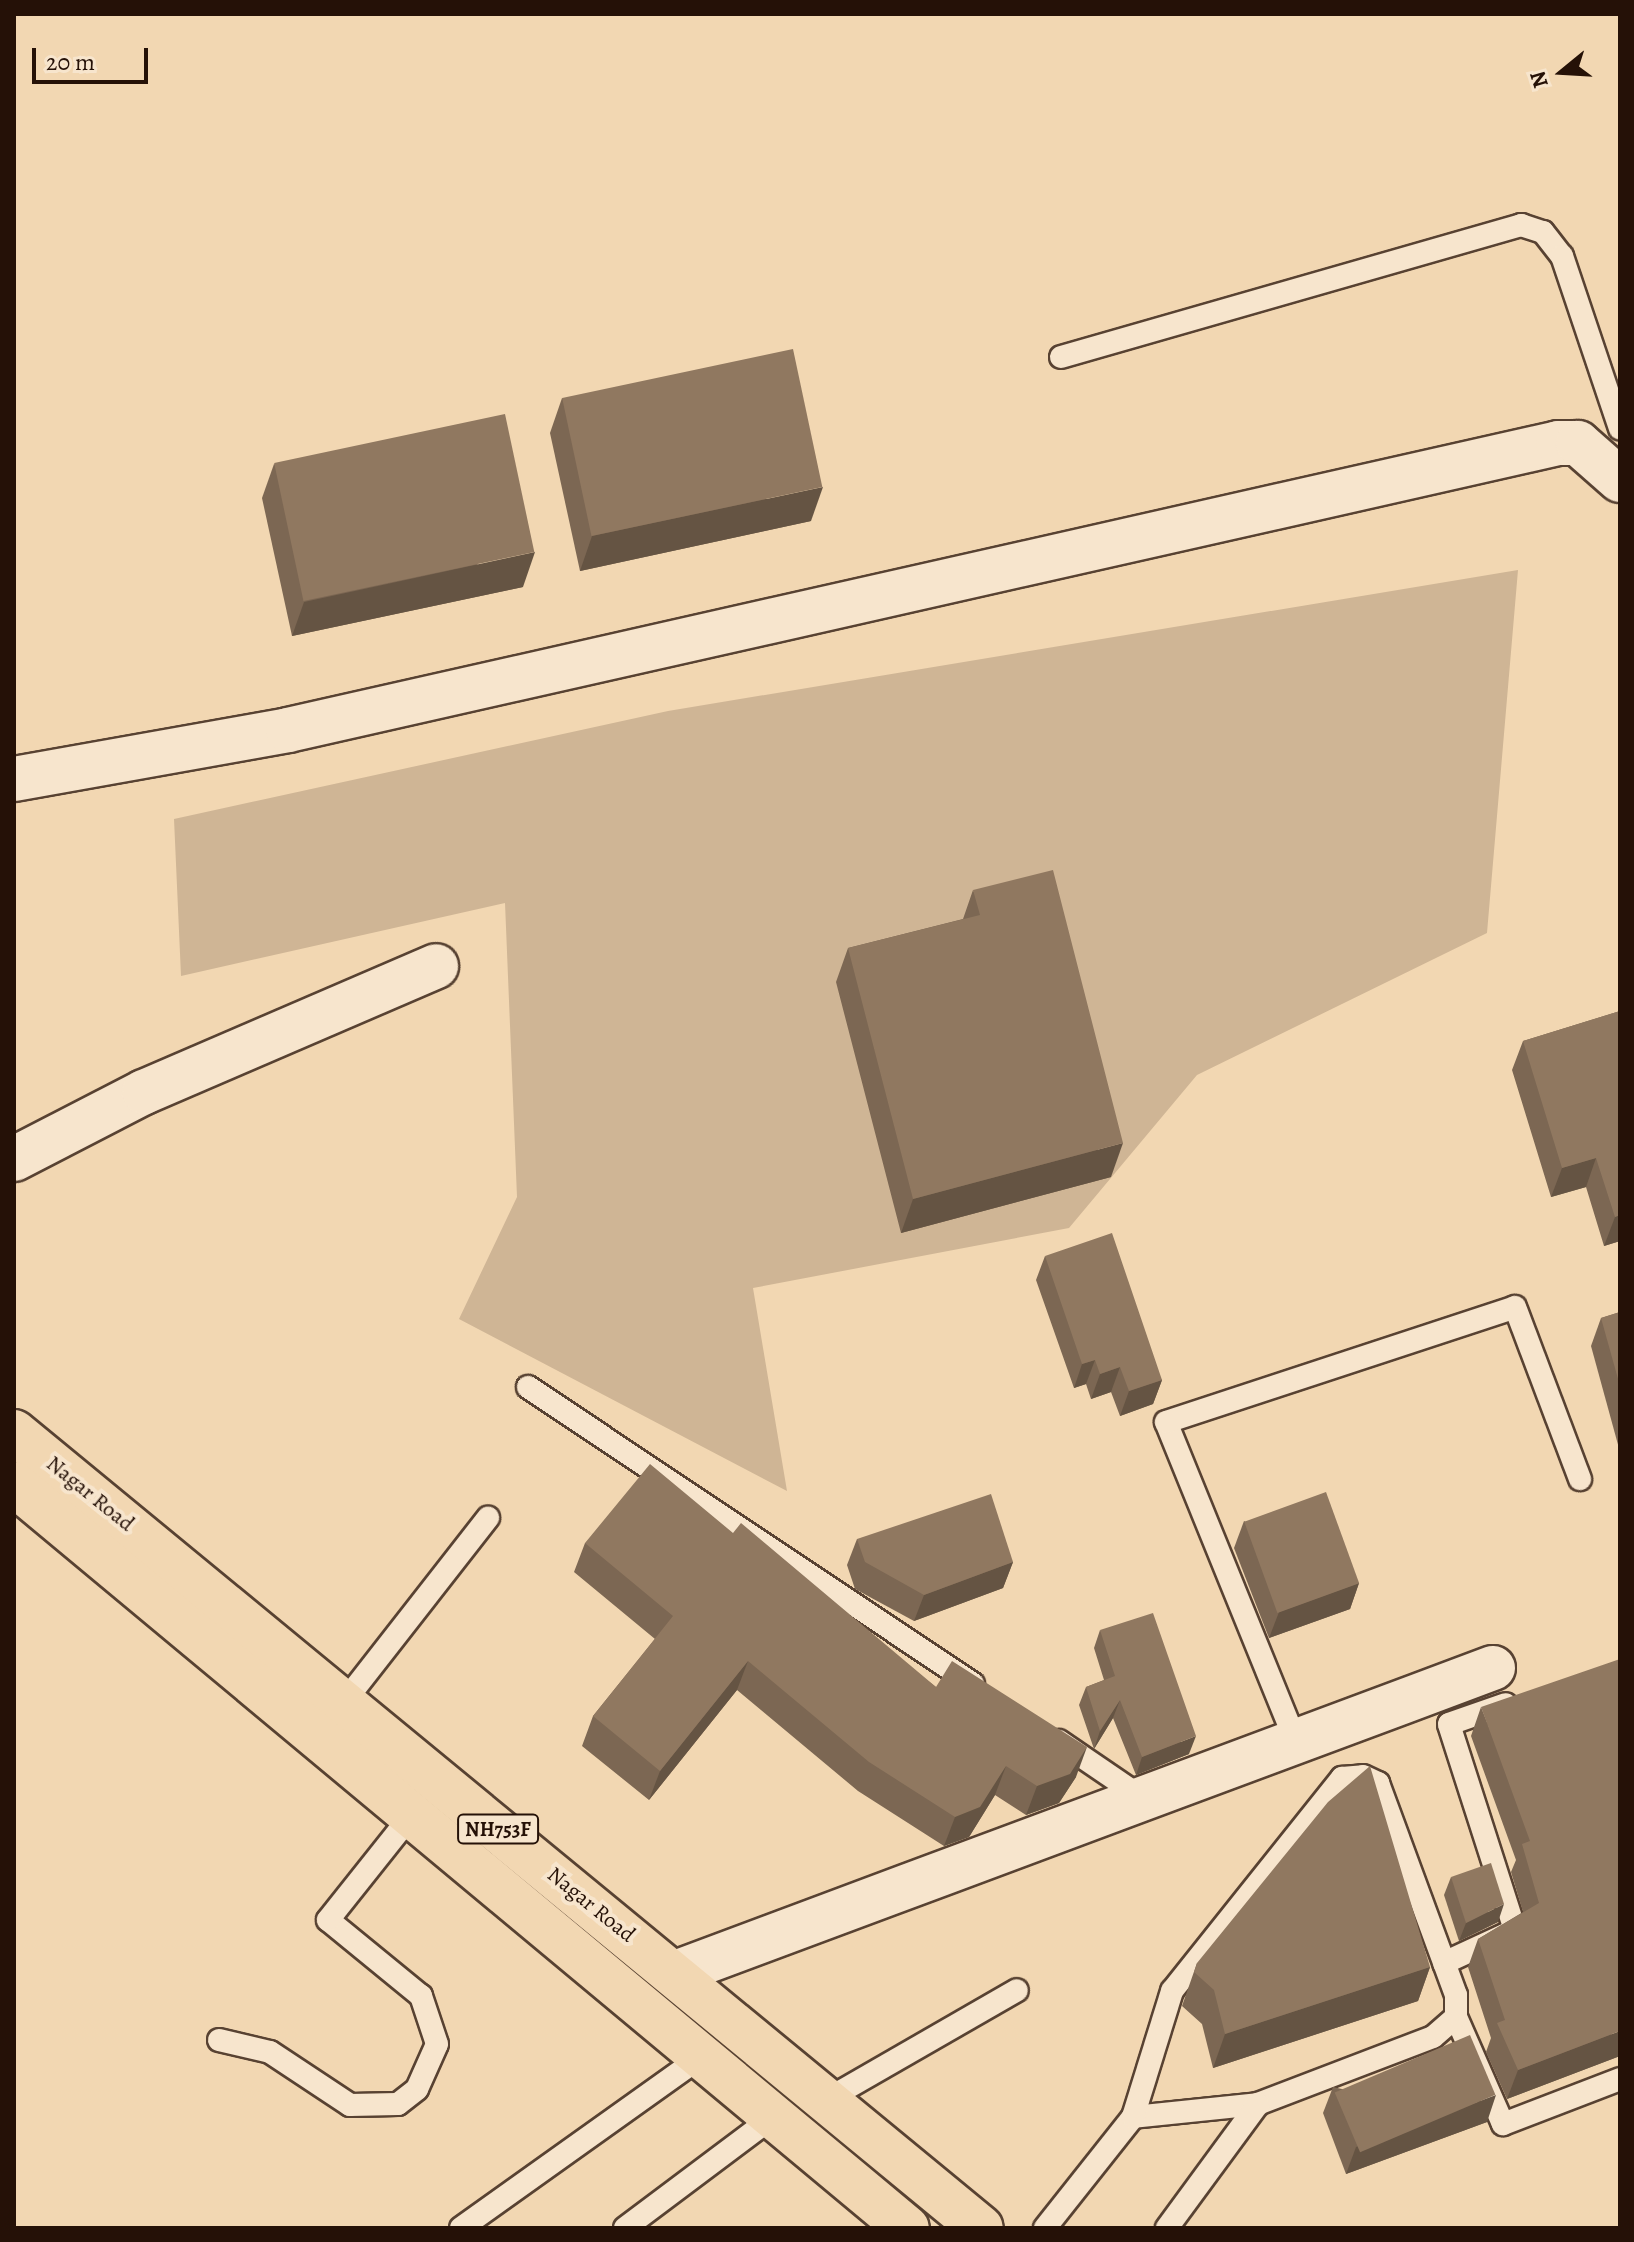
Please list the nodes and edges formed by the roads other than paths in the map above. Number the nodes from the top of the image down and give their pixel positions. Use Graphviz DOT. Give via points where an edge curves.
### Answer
graph roads {
  1 [pos="1061,357"];
  2 [pos="1620,428"];
  3 [pos="1620,480"];
  4 [pos="14,779"];
  5 [pos="436,966"];
  6 [pos="14,1159"];
  7 [pos="528,1387"];
  8 [pos="14,1432"];
  9 [pos="1580,1479"];
  10 [pos="14,1484"];
  11 [pos="488,1518"];
  12 [pos="1493,1668"];
  13 [pos="1534,1695"];
  14 [pos="344,1702"];
  15 [pos="1000,1702"];
  16 [pos="1039,1728"];
  17 [pos="1296,1742"];
  18 [pos="1144,1799"];
  19 [pos="410,1817"];
  20 [pos="1444,1963"];
  21 [pos="675,1973"];
  22 [pos="1017,1990"];
  23 [pos="1456,2017"];
  24 [pos="219,2040"];
  25 [pos="701,2057"];
  26 [pos="1620,2079"];
  27 [pos="826,2100"];
  28 [pos="1258,2104"];
  29 [pos="773,2117"];
  30 [pos="1133,2117"];
  31 [pos="890,2223"];
  32 [pos="461,2228"];
  33 [pos="625,2228"];
  34 [pos="981,2228"];
  35 [pos="1045,2228"];
  36 [pos="1167,2228"];
  1 -- 2 [label="lane" via="1521,225 1543,232 1562,256"];
  3 -- 4 [label="street" via="1578,443 1558,443 288,730"];
  5 -- 6 [label="street" via="144,1092"];
  7 -- 15 [label="lane"];
  8 -- 14 [label="highway, Nagar Road / NH753F"];
  9 -- 17 [label="lane" via="1515,1307 1166,1422"];
  10 -- 19 [label="highway, Nagar Road / NH753F"];
  11 -- 14 [label="lane"];
  12 -- 17 [label="street"];
  13 -- 20 [label="lane" via="1449,1724 1515,1930"];
  14 -- 21 [label="highway, Nagar Road / NH753F"];
  16 -- 18 [label="lane"];
  17 -- 18 [label="street"];
  18 -- 21 [label="street"];
  19 -- 24 [label="lane" via="328,1920 392,1968 428,2010 437,2044 417,2089 398,2104 350,2105 270,2052"];
  19 -- 25 [label="highway, Nagar Road / NH753F"];
  20 -- 23 [label="lane"];
  20 -- 30 [label="lane" via="1378,1783 1342,1778 1172,1991"];
  21 -- 27 [label="highway, Nagar Road / NH753F"];
  22 -- 27 [label="lane"];
  23 -- 26 [label="lane" via="1503,2124"];
  23 -- 28 [label="lane" via="1433,2037"];
  25 -- 29 [label="highway, Nagar Road / NH753F"];
  25 -- 32 [label="lane"];
  27 -- 34 [label="highway, Nagar Road / NH753F"];
  28 -- 30 [label="lane"];
  28 -- 36 [label="lane"];
  29 -- 31 [label="highway, Nagar Road / NH753F"];
  29 -- 33 [label="lane"];
  30 -- 35 [label="lane"];
}
